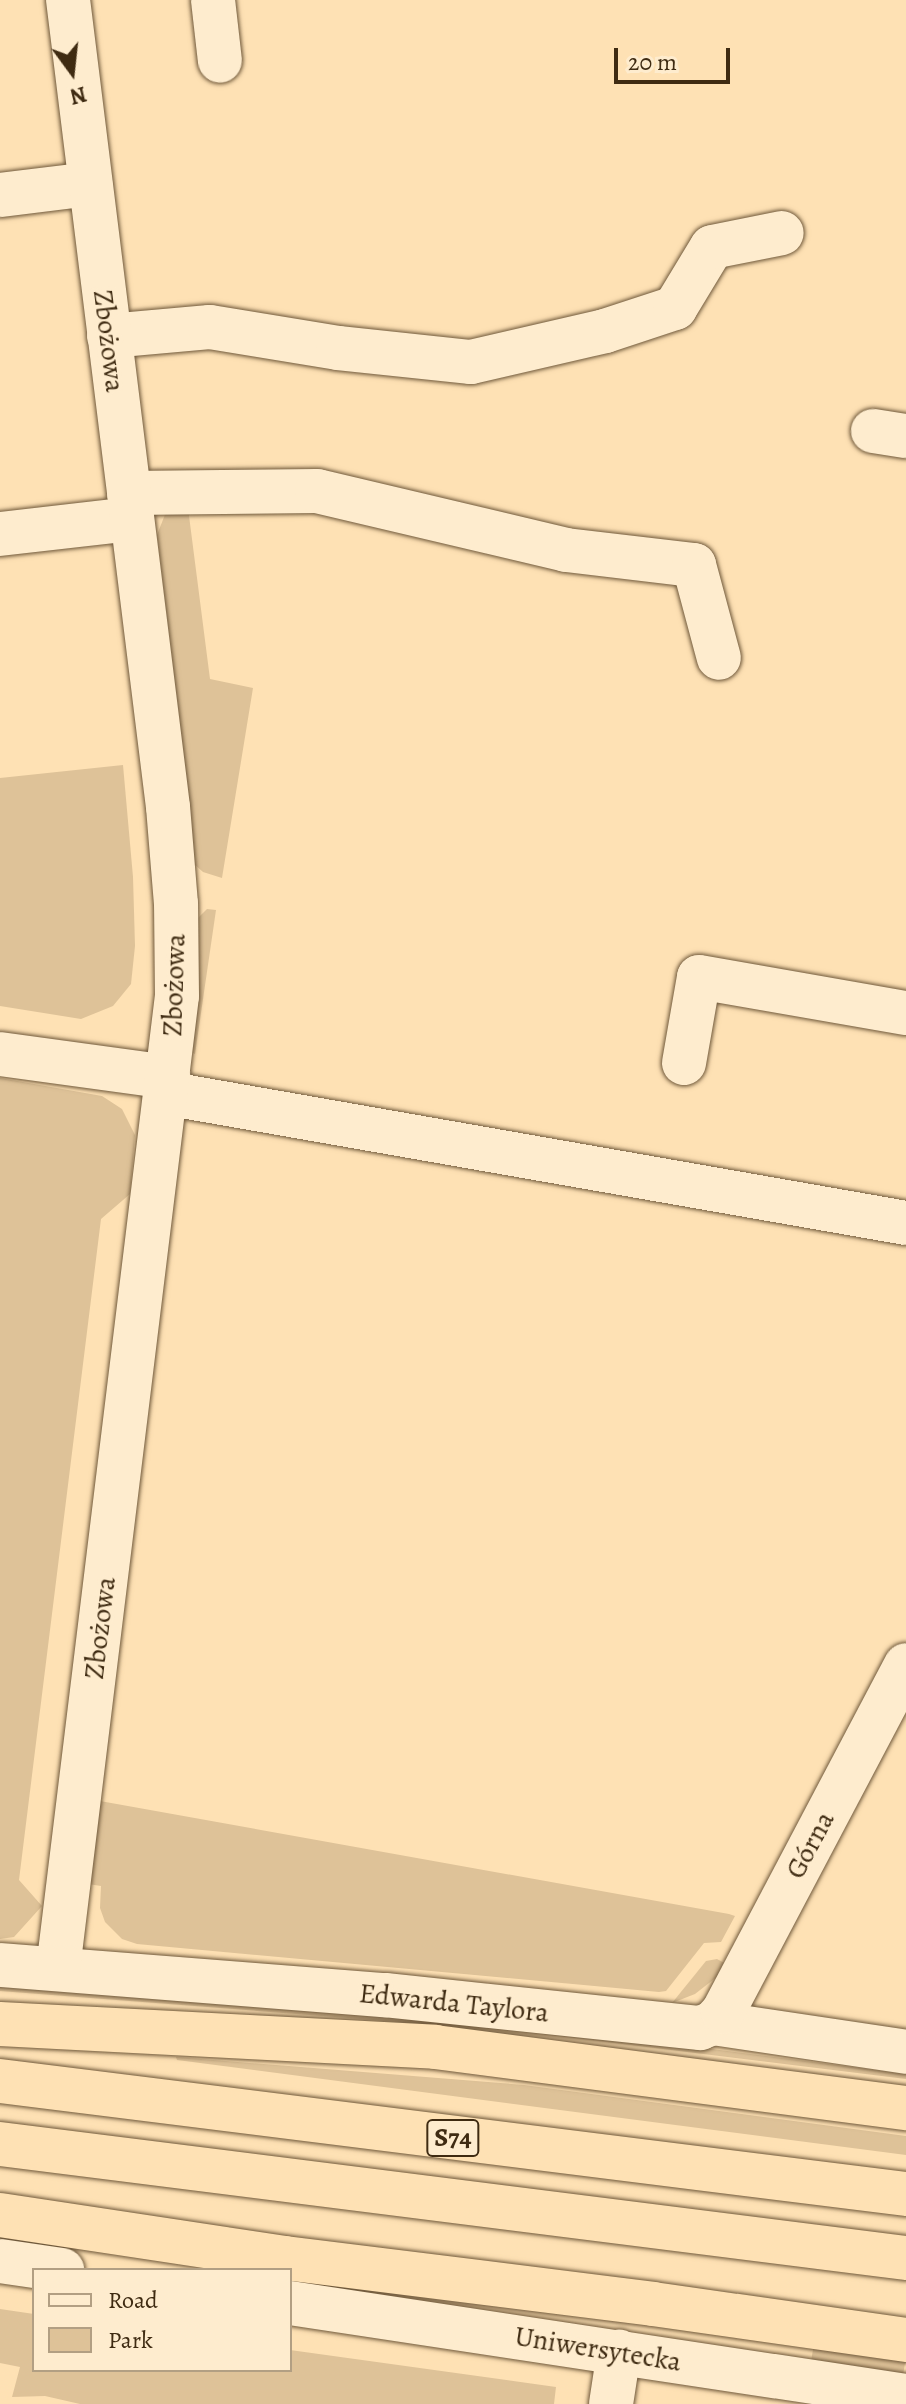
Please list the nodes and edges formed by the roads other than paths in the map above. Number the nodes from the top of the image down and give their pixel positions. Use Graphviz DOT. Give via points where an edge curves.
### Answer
graph roads {
  1 [pos="68,0"];
  2 [pos="213,0"];
  3 [pos="220,61"];
  4 [pos="90,184"];
  5 [pos="0,195"];
  6 [pos="782,233"];
  7 [pos="109,336"];
  8 [pos="130,506"];
  9 [pos="0,534"];
  10 [pos="719,658"];
  11 [pos="906,1013"];
  12 [pos="0,1054"];
  13 [pos="684,1063"];
  14 [pos="166,1085"];
  15 [pos="906,1223"];
  16 [pos="906,1665"];
  17 [pos="0,1965"];
  18 [pos="58,1969"];
  19 [pos="713,2023"];
  20 [pos="0,2024"];
  21 [pos="906,2052"];
  22 [pos="0,2081"];
  23 [pos="906,2108"];
  24 [pos="0,2144"];
  25 [pos="906,2194"];
  26 [pos="0,2215"];
  27 [pos="906,2258"];
  28 [pos="0,2261"];
  29 [pos="48,2268"];
  30 [pos="292,2303"];
  31 [pos="906,2340"];
  32 [pos="619,2352"];
  33 [pos="906,2396"];
  34 [pos="611,2404"];
  1 -- 4 [label="street, Zbożowa"];
  2 -- 3 [label="street"];
  4 -- 5 [label="street"];
  4 -- 7 [label="street, Zbożowa"];
  6 -- 7 [label="street" via="712,247 675,308 605,331 471,362 210,327"];
  7 -- 8 [label="street, Zbożowa"];
  8 -- 9 [label="street"];
  8 -- 10 [label="street" via="317,491 566,550 694,565"];
  8 -- 14 [label="street, Zbożowa" via="176,892 177,996"];
  11 -- 13 [label="street" via="699,977"];
  12 -- 14 [label="street"];
  14 -- 15 [label="street"];
  14 -- 18 [label="street, Zbożowa"];
  16 -- 19 [label="street, Górna"];
  17 -- 18 [label="street, Edwarda Taylora"];
  18 -- 19 [label="street, Edwarda Taylora" via="385,1995 700,2028"];
  19 -- 21 [label="street, Edwarda Taylora"];
  20 -- 23 [label="highway" via="435,2047"];
  22 -- 25 [label="highway, S74"];
  24 -- 27 [label="highway, S74"];
  26 -- 31 [label="highway"];
  28 -- 29 [label="street"];
  30 -- 32 [label="street, Uniwersytecka"];
  32 -- 33 [label="street, Uniwersytecka"];
  32 -- 34 [label="street"];
}
